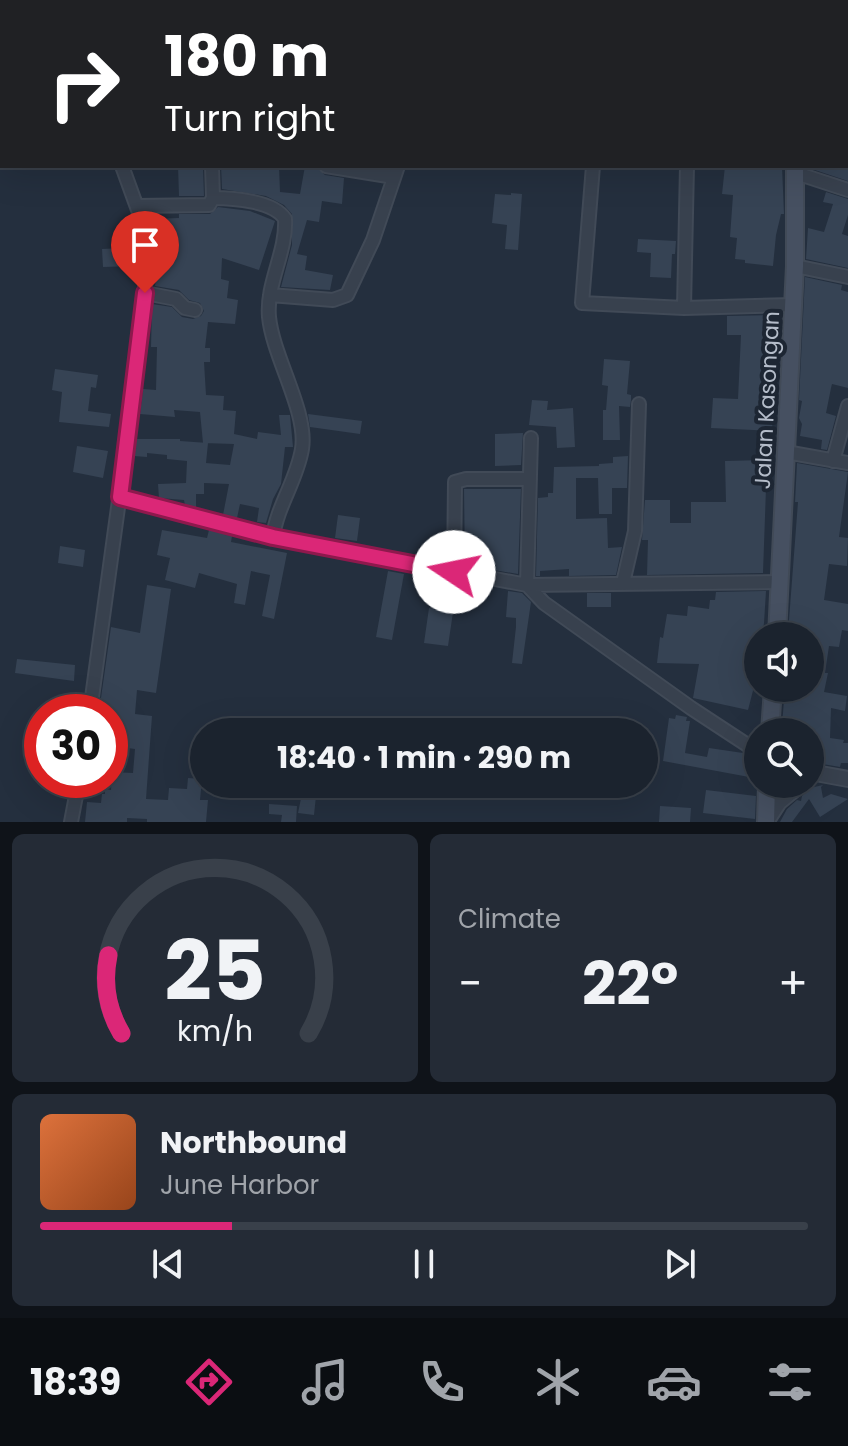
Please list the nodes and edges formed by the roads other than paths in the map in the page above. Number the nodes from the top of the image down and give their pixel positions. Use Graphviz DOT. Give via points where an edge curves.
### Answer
graph roads {
  1 [pos="123,168"];
  2 [pos="212,168"];
  3 [pos="354,168"];
  4 [pos="593,168"];
  5 [pos="687,168"];
  6 [pos="796,170"];
  7 [pos="396,171"];
  8 [pos="848,190"];
  9 [pos="213,198"];
  10 [pos="137,206"];
  11 [pos="795,266"];
  12 [pos="848,277"];
  13 [pos="145,293"];
  14 [pos="270,295"];
  15 [pos="793,305"];
  16 [pos="684,308"];
  17 [pos="195,310"];
  18 [pos="639,404"];
  19 [pos="848,406"];
  20 [pos="531,438"];
  21 [pos="786,452"];
  22 [pos="833,461"];
  23 [pos="848,463"];
  24 [pos="530,479"];
  25 [pos="120,497"];
  26 [pos="273,537"];
  27 [pos="454,572"];
  28 [pos="780,582"];
  29 [pos="623,583"];
  30 [pos="527,585"];
  31 [pos="778,622"];
  32 [pos="93,694"];
  33 [pos="744,743"];
  34 [pos="824,776"];
  35 [pos="848,779"];
  36 [pos="76,798"];
  37 [pos="767,798"];
  38 [pos="784,798"];
  39 [pos="71,822"];
  40 [pos="766,822"];
  1 -- 10 [label="street"];
  2 -- 9 [label="street"];
  3 -- 7 [label="street"];
  4 -- 16 [label="street" via="581,302"];
  5 -- 16 [label="street"];
  6 -- 8 [label="street"];
  6 -- 11 [label="main road, Jalan Kasongan"];
  7 -- 14 [label="street" via="347,295 333,300"];
  9 -- 10 [label="street" via="209,205"];
  9 -- 14 [label="street" via="239,198 283,215 286,225"];
  10 -- 13 [label="street" via="146,238"];
  11 -- 12 [label="street"];
  11 -- 15 [label="main road, Jalan Kasongan"];
  13 -- 17 [label="street" via="176,299"];
  13 -- 25 [label="street"];
  14 -- 26 [label="street" via="273,334 302,438"];
  15 -- 16 [label="street"];
  15 -- 21 [label="main road, Jalan Kasongan"];
  18 -- 29 [label="street" via="635,531"];
  19 -- 22 [label="street"];
  20 -- 24 [label="street"];
  21 -- 22 [label="street"];
  21 -- 28 [label="main road, Jalan Kasongan"];
  22 -- 23 [label="street"];
  24 -- 27 [label="street" via="455,482"];
  24 -- 30 [label="street"];
  25 -- 26 [label="street"];
  25 -- 32 [label="street"];
  26 -- 27 [label="street"];
  27 -- 30 [label="street"];
  28 -- 29 [label="street"];
  28 -- 31 [label="main road, Jalan Kasongan"];
  29 -- 30 [label="street"];
  30 -- 33 [label="street" via="544,603"];
  34 -- 35 [label="street"];
  36 -- 39 [label="street"];
  37 -- 40 [label="main road"];
  38 -- 40 [label="street"];
}
